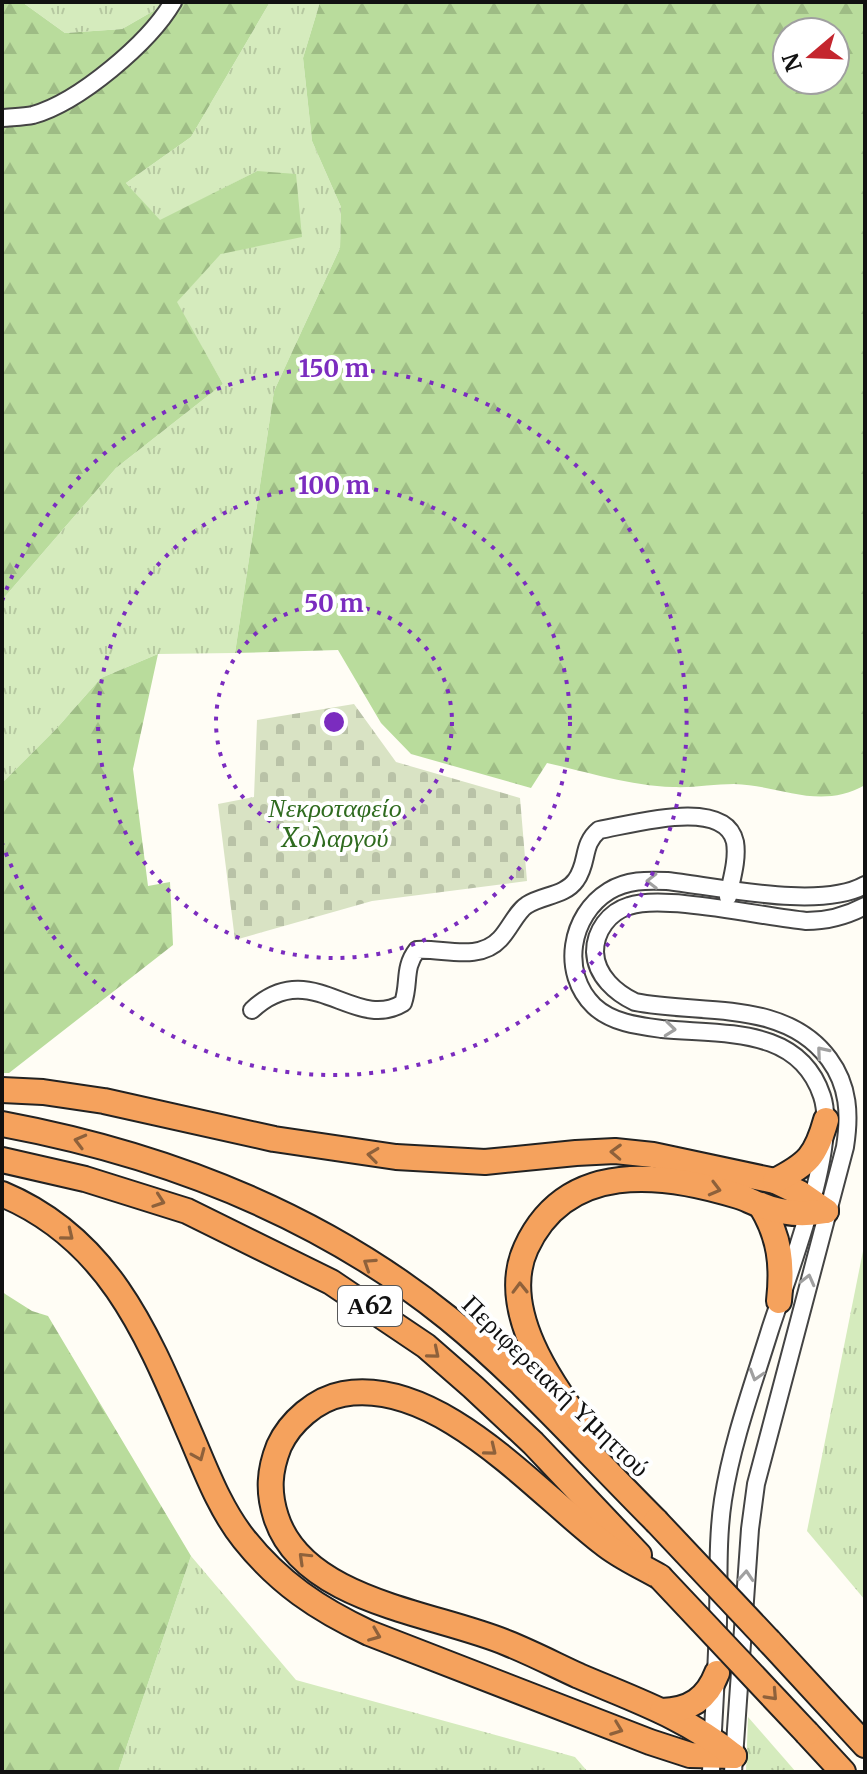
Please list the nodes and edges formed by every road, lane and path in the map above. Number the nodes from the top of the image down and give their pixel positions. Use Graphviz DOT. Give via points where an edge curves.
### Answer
graph roads {
  1 [pos="173,2"];
  2 [pos="2,118"];
  3 [pos="865,885"];
  4 [pos="730,888"];
  5 [pos="865,906"];
  6 [pos="725,911"];
  7 [pos="252,1010"];
  8 [pos="2,1090"];
  9 [pos="826,1120"];
  10 [pos="2,1124"];
  11 [pos="2,1160"];
  12 [pos="775,1181"];
  13 [pos="2,1194"];
  14 [pos="761,1206"];
  15 [pos="814,1208"];
  16 [pos="779,1301"];
  17 [pos="656,1521"];
  18 [pos="660,1577"];
  19 [pos="717,1673"];
  20 [pos="662,1711"];
  21 [pos="650,1742"];
  22 [pos="865,1745"];
  23 [pos="721,1759"];
  24 [pos="679,1772"];
  25 [pos="843,1772"];
  1 -- 2 [label="street" via="136,46 85,90 32,115"];
  3 -- 4 [label="street" via="814,898"];
  4 -- 6 [label="street"];
  4 -- 7 [label="street" via="734,839 712,818 690,815 599,830 589,838 576,881 525,906 494,945 457,953 417,950 408,961 403,1003 392,1010 377,1011 300,988 266,997"];
  4 -- 9 [label="street, one-way" via="646,880 610,891 583,918 572,953 574,972 594,1006 626,1023 743,1037 788,1049 816,1080"];
  5 -- 6 [label="street" via="815,921"];
  15 -- 6 [label="street, one-way" via="849,1123 844,1086 820,1048 791,1025 773,1019 635,1002 611,987 596,963 597,935 614,913 630,905 650,902"];
  12 -- 8 [label="highway, one-way" via="615,1151 485,1162 396,1157 274,1139 104,1101"];
  9 -- 12 [label="highway" via="812,1158"];
  9 -- 15 [label="street"];
  17 -- 10 [label="highway, Περιφερειακή Υμηττού / Α62, one-way" via="566,1427 447,1317 342,1246 181,1170"];
  11 -- 18 [label="highway, Α62, one-way" via="98,1182 187,1211 364,1302 483,1396"];
  12 -- 15 [label="highway"];
  13 -- 21 [label="highway, one-way" via="69,1235 116,1285 157,1357 220,1502 242,1537 297,1592 327,1614 369,1633"];
  14 -- 15 [label="highway"];
  14 -- 16 [label="highway" via="779,1245"];
  17 -- 14 [label="highway, one-way" via="537,1357 521,1304 524,1252 549,1209 597,1183 626,1179 697,1184"];
  15 -- 16 [label="street"];
  23 -- 15 [label="street, one-way" via="756,1484"];
  16 -- 19 [label="street, one-way" via="723,1499"];
  17 -- 22 [label="highway, Περιφερειακή Υμηττού / Α62, bridge"];
  20 -- 18 [label="highway, one-way" via="506,1642 386,1603 325,1576 306,1562 279,1525 271,1492 273,1461 295,1421 320,1403 339,1394 390,1395 469,1432 607,1546"];
  18 -- 25 [label="highway, Α62, one-way, bridge"];
  19 -- 20 [label="highway" via="691,1706"];
  19 -- 23 [label="street"];
  20 -- 23 [label="highway"];
  21 -- 23 [label="highway"];
  21 -- 24 [label="highway"];
}
